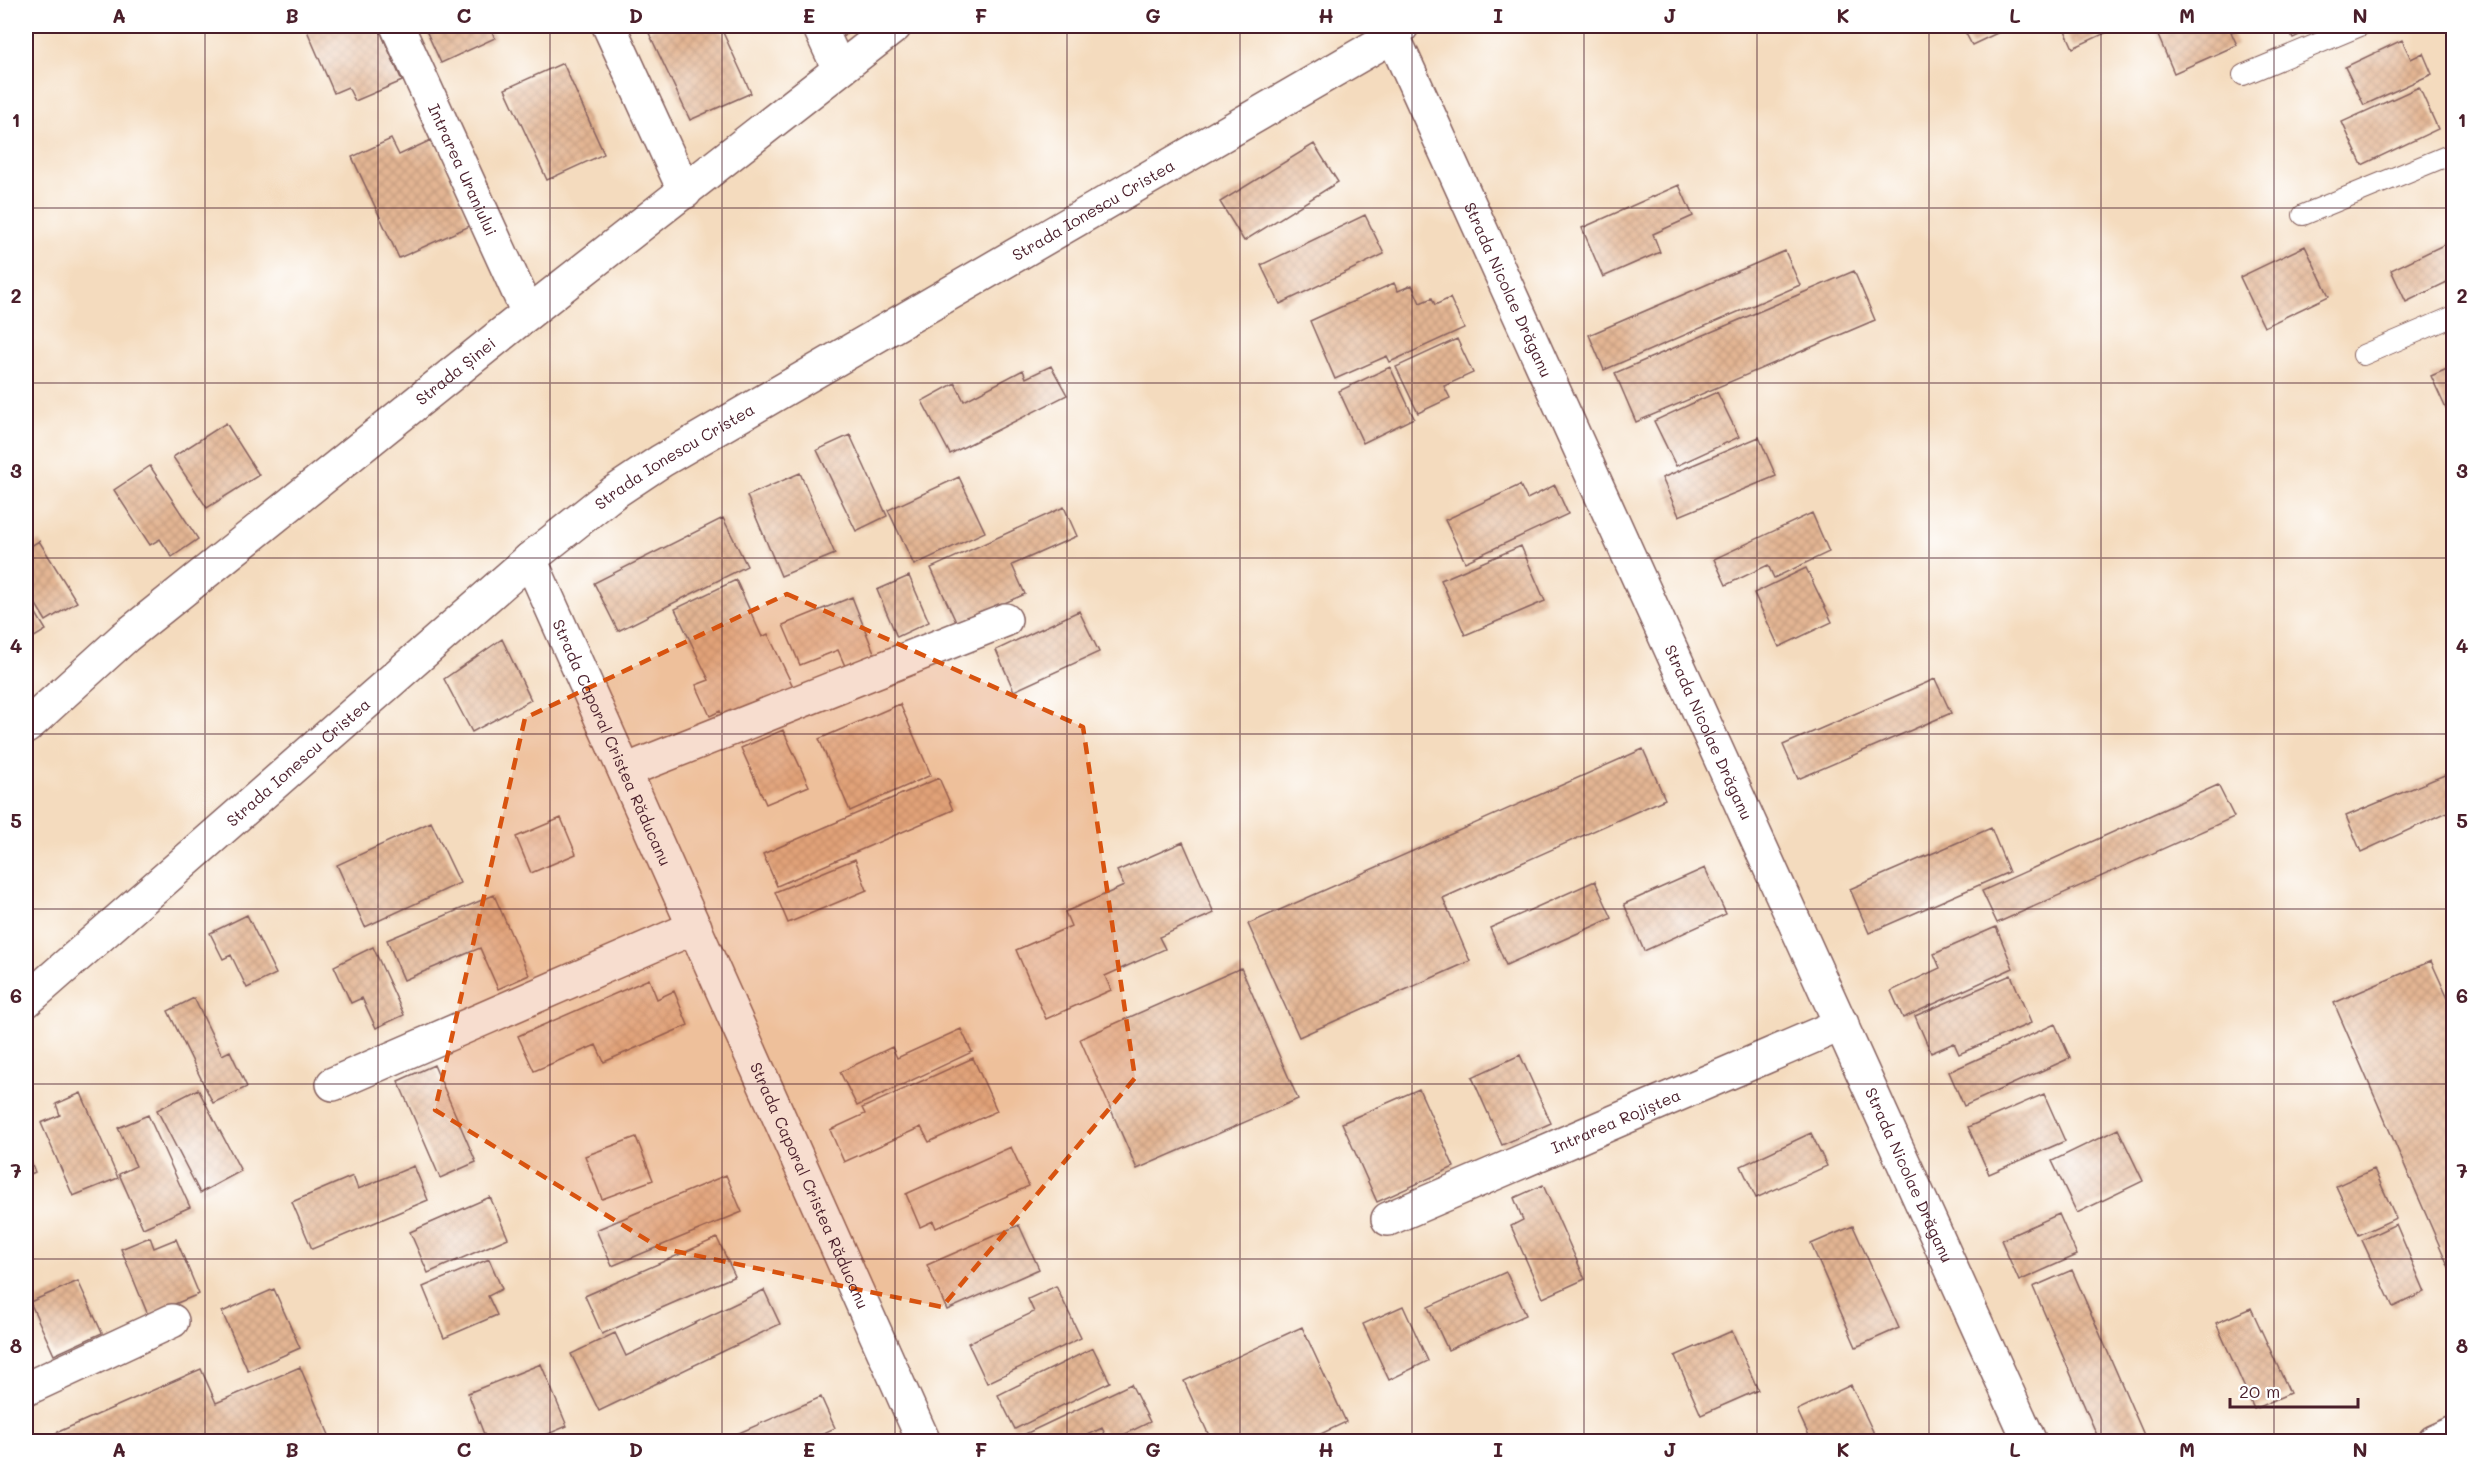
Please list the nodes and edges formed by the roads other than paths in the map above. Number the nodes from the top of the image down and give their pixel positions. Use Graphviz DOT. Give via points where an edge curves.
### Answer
graph roads {
  1 [pos="397,26"];
  2 [pos="609,26"];
  3 [pos="819,26"];
  4 [pos="895,26"];
  5 [pos="2361,26"];
  6 [pos="1393,29"];
  7 [pos="839,69"];
  8 [pos="2243,75"];
  9 [pos="2454,153"];
  10 [pos="685,192"];
  11 [pos="2303,215"];
  12 [pos="528,314"];
  13 [pos="2454,316"];
  14 [pos="2364,355"];
  15 [pos="530,559"];
  16 [pos="1005,620"];
  17 [pos="26,727"];
  18 [pos="625,771"];
  19 [pos="695,927"];
  20 [pos="26,1001"];
  21 [pos="1842,1024"];
  22 [pos="333,1084"];
  23 [pos="1388,1219"];
  24 [pos="172,1320"];
  25 [pos="26,1389"];
  26 [pos="2454,1433"];
  27 [pos="924,1442"];
  28 [pos="2030,1442"];
  29 [pos="2434,1442"];
  1 -- 12 [label="street, Intrarea Uraniului"];
  2 -- 10 [label="street"];
  3 -- 7 [label="street"];
  4 -- 7 [label="street, Strada Șinei"];
  5 -- 8 [label="lane"];
  6 -- 15 [label="street, Strada Ionescu Cristea" via="661,461"];
  6 -- 21 [label="street, Strada Nicolae Drăganu"];
  7 -- 10 [label="street, Strada Șinei"];
  9 -- 11 [label="lane"];
  10 -- 12 [label="street, Strada Șinei"];
  12 -- 17 [label="street, Strada Șinei" via="125,637"];
  13 -- 14 [label="lane"];
  15 -- 18 [label="street, Strada Caporal Cristea Răducanu"];
  15 -- 20 [label="street, Strada Ionescu Cristea"];
  16 -- 18 [label="street"];
  18 -- 19 [label="street, Strada Caporal Cristea Răducanu"];
  19 -- 22 [label="street"];
  19 -- 27 [label="street, Strada Caporal Cristea Răducanu"];
  21 -- 23 [label="street, Intrarea Rojiștea"];
  21 -- 28 [label="street, Strada Nicolae Drăganu"];
  24 -- 25 [label="street"];
  26 -- 29 [label="street"];
}
